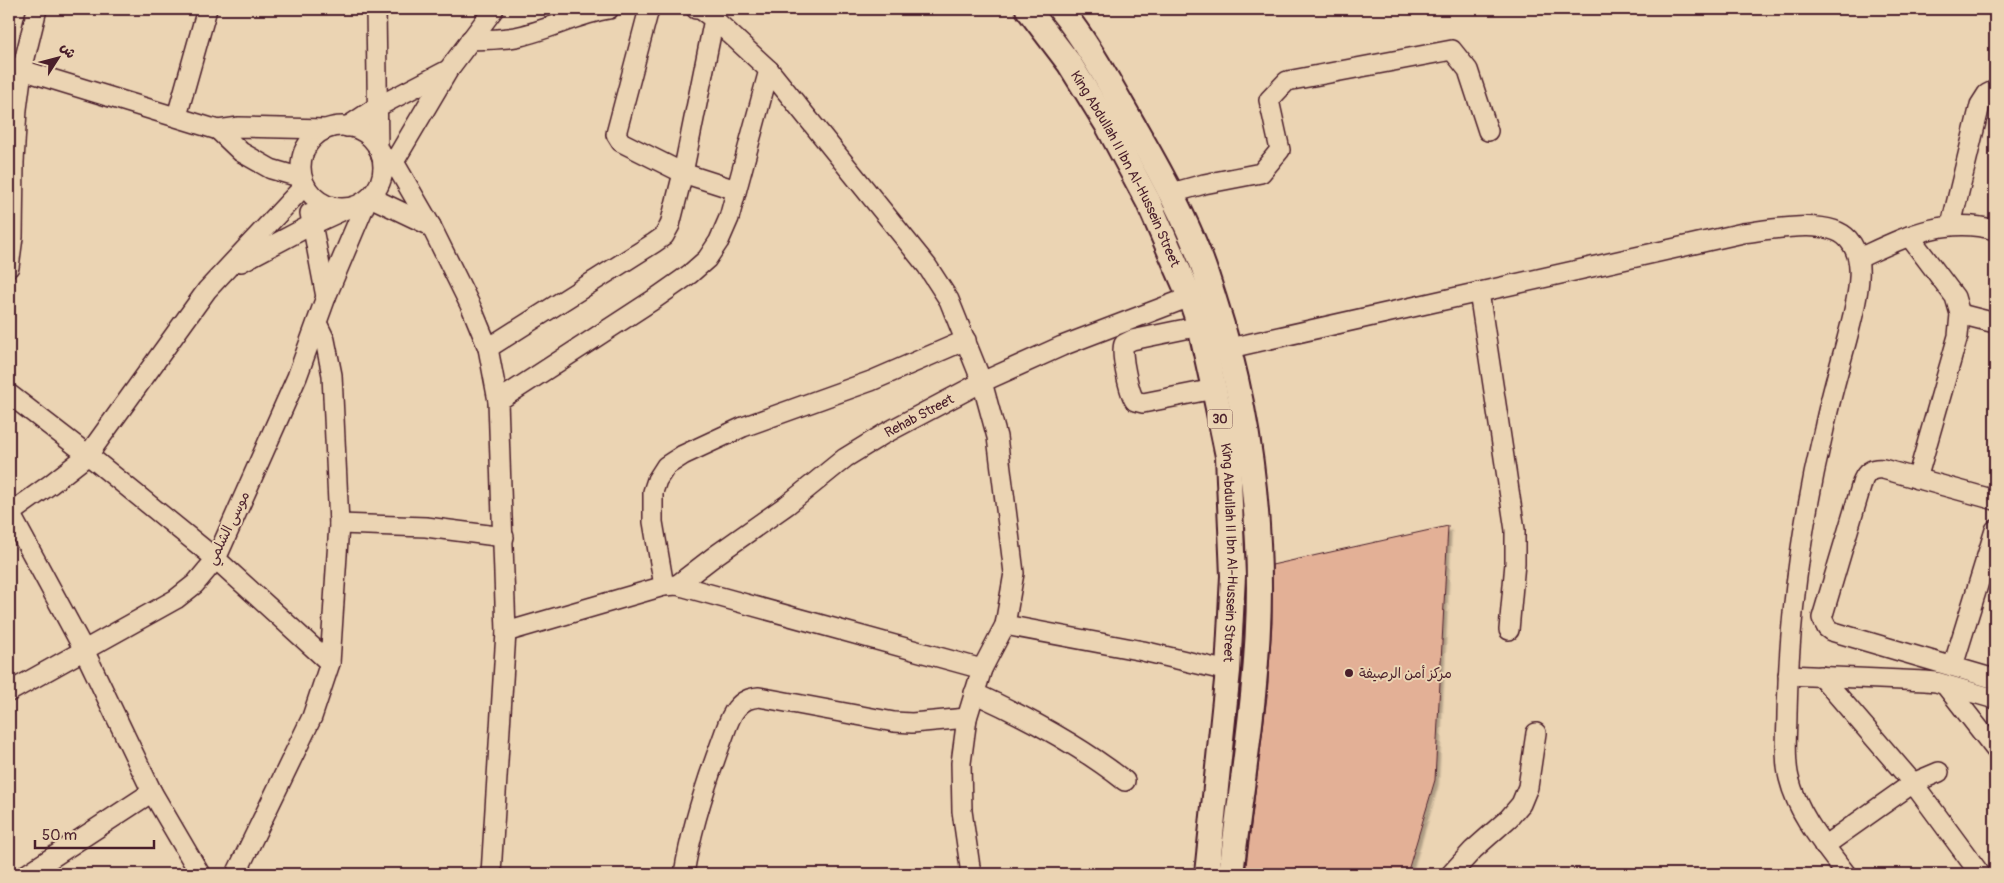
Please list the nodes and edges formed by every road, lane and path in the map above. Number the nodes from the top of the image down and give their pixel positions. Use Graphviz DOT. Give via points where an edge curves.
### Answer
graph roads {
  1 [pos="37,9"];
  2 [pos="207,9"];
  3 [pos="376,9"];
  4 [pos="494,9"];
  5 [pos="610,9"];
  6 [pos="649,9"];
  7 [pos="696,9"];
  8 [pos="1028,9"];
  9 [pos="1060,9"];
  10 [pos="705,12"];
  11 [pos="470,40"];
  12 [pos="15,68"];
  13 [pos="449,69"];
  14 [pos="768,70"];
  15 [pos="1995,90"];
  16 [pos="377,107"];
  17 [pos="177,116"];
  18 [pos="347,127"];
  19 [pos="326,129"];
  20 [pos="218,130"];
  21 [pos="1488,131"];
  22 [pos="384,160"];
  23 [pos="683,173"];
  24 [pos="305,185"];
  25 [pos="736,190"];
  26 [pos="1172,193"];
  27 [pos="369,198"];
  28 [pos="348,208"];
  29 [pos="311,225"];
  30 [pos="1951,225"];
  31 [pos="431,226"];
  32 [pos="1995,230"];
  33 [pos="1909,236"];
  34 [pos="1859,258"];
  35 [pos="9,267"];
  36 [pos="229,268"];
  37 [pos="1479,292"];
  38 [pos="326,297"];
  39 [pos="1190,297"];
  40 [pos="1960,314"];
  41 [pos="317,322"];
  42 [pos="1995,323"];
  43 [pos="1200,326"];
  44 [pos="966,340"];
  45 [pos="488,348"];
  46 [pos="1230,348"];
  47 [pos="982,382"];
  48 [pos="1214,389"];
  49 [pos="9,394"];
  50 [pos="498,401"];
  51 [pos="88,455"];
  52 [pos="1917,478"];
  53 [pos="1995,500"];
  54 [pos="10,514"];
  55 [pos="339,524"];
  56 [pos="1995,530"];
  57 [pos="504,537"];
  58 [pos="216,559"];
  59 [pos="670,585"];
  60 [pos="1005,625"];
  61 [pos="1509,630"];
  62 [pos="506,632"];
  63 [pos="84,650"];
  64 [pos="330,663"];
  65 [pos="1953,666"];
  66 [pos="982,669"];
  67 [pos="1228,671"];
  68 [pos="1788,675"];
  69 [pos="1821,676"];
  70 [pos="1995,679"];
  71 [pos="1945,685"];
  72 [pos="9,692"];
  73 [pos="974,693"];
  74 [pos="1995,699"];
  75 [pos="967,718"];
  76 [pos="1536,733"];
  77 [pos="1995,749"];
  78 [pos="1218,770"];
  79 [pos="1243,772"];
  80 [pos="1939,772"];
  81 [pos="1125,781"];
  82 [pos="1913,783"];
  83 [pos="152,792"];
  84 [pos="1824,846"];
  85 [pos="27,874"];
  86 [pos="200,874"];
  87 [pos="236,874"];
  88 [pos="491,874"];
  89 [pos="684,874"];
  90 [pos="971,874"];
  91 [pos="1207,874"];
  92 [pos="1231,874"];
  93 [pos="1451,874"];
  94 [pos="1846,874"];
  95 [pos="1980,874"];
  1 -- 12 [label="street"];
  2 -- 17 [label="street"];
  3 -- 16 [label="street"];
  4 -- 11 [label="street"];
  5 -- 11 [label="street" via="522,36"];
  6 -- 23 [label="street" via="616,134 621,142"];
  7 -- 10 [label="street"];
  8 -- 39 [label="main road, King Abdullah II Ibn Al-Hussein Street / 30" via="1069,63 1108,126 1148,201"];
  9 -- 26 [label="main road, King Abdullah II Ibn Al-Hussein Street / 30" via="1094,60"];
  10 -- 14 [label="street"];
  10 -- 23 [label="street"];
  11 -- 13 [label="street"];
  12 -- 17 [label="street"];
  12 -- 35 [label="street" via="13,237"];
  13 -- 16 [label="street"];
  13 -- 22 [label="street"];
  14 -- 25 [label="street"];
  14 -- 44 [label="street" via="927,266 948,300"];
  15 -- 30 [label="street" via="1987,94 1980,105"];
  16 -- 18 [label="street"];
  16 -- 22 [label="street"];
  17 -- 20 [label="street"];
  18 -- 19 [label="street"];
  18 -- 22 [label="street" via="365,134"];
  19 -- 20 [label="street"];
  19 -- 24 [label="street" via="305,149 301,163"];
  20 -- 24 [label="street" via="241,152"];
  21 -- 26 [label="street" via="1468,70 1452,50 1287,81 1269,100 1280,150 1261,173"];
  22 -- 27 [label="street" via="379,185"];
  22 -- 31 [label="street"];
  23 -- 25 [label="street"];
  23 -- 45 [label="street" via="670,225 664,236"];
  24 -- 28 [label="street" via="324,204"];
  24 -- 29 [label="street"];
  24 -- 36 [label="street"];
  25 -- 50 [label="street" via="729,218 707,259 654,300"];
  26 -- 46 [label="main road, King Abdullah II Ibn Al-Hussein Street / 30" via="1200,257"];
  27 -- 28 [label="street"];
  27 -- 31 [label="street"];
  27 -- 38 [label="street, موسى الشلمي"];
  28 -- 29 [label="street"];
  29 -- 36 [label="street"];
  29 -- 38 [label="street"];
  30 -- 32 [label="street"];
  30 -- 33 [label="street"];
  31 -- 45 [label="street"];
  33 -- 34 [label="street"];
  33 -- 40 [label="street" via="1955,297"];
  34 -- 37 [label="street" via="1848,238 1838,231 1800,227 1743,233"];
  34 -- 68 [label="street" via="1860,279 1854,314 1823,430 1804,529"];
  36 -- 51 [label="street" via="177,329"];
  37 -- 46 [label="street"];
  37 -- 61 [label="street" via="1515,530"];
  38 -- 41 [label="street, موسى الشلمي"];
  39 -- 43 [label="main road, King Abdullah II Ibn Al-Hussein Street / 30"];
  39 -- 47 [label="street, Rehab Street" via="1062,346"];
  40 -- 42 [label="street"];
  40 -- 52 [label="street" via="1958,336"];
  41 -- 55 [label="street" via="327,347 332,375"];
  41 -- 58 [label="street, موسى الشلمي" via="276,428"];
  43 -- 48 [label="main road, King Abdullah II Ibn Al-Hussein Street / 30"];
  43 -- 48 [label="street" via="1124,344 1122,352 1131,394 1135,401 1142,403"];
  44 -- 47 [label="street"];
  44 -- 59 [label="street" via="871,381 743,427 666,466 653,492 653,522"];
  45 -- 50 [label="street"];
  46 -- 79 [label="main road, King Abdullah II Ibn Al-Hussein Street / 30" via="1257,514 1256,662"];
  47 -- 59 [label="street, Rehab Street" via="846,458 787,505"];
  47 -- 60 [label="street" via="998,437 1012,551 1014,573"];
  48 -- 67 [label="main road, King Abdullah II Ibn Al-Hussein Street / 30" via="1228,465 1233,576"];
  49 -- 51 [label="street"];
  50 -- 57 [label="street"];
  51 -- 54 [label="street"];
  51 -- 58 [label="street"];
  52 -- 53 [label="street"];
  52 -- 65 [label="street" via="1878,469 1865,475 1822,618 1831,631"];
  54 -- 63 [label="street"];
  55 -- 57 [label="street" via="426,527"];
  55 -- 64 [label="street"];
  56 -- 65 [label="street"];
  57 -- 62 [label="street"];
  58 -- 63 [label="street, موسى الشلمي" via="195,584 176,599"];
  58 -- 64 [label="street"];
  59 -- 62 [label="street"];
  59 -- 66 [label="street"];
  60 -- 66 [label="street"];
  60 -- 67 [label="street"];
  62 -- 88 [label="street"];
  63 -- 72 [label="street, موسى الشلمي"];
  63 -- 83 [label="street"];
  64 -- 87 [label="street" via="312,717"];
  65 -- 70 [label="street"];
  66 -- 73 [label="street"];
  67 -- 78 [label="main road, King Abdullah II Ibn Al-Hussein Street / 30"];
  68 -- 69 [label="street"];
  68 -- 84 [label="street" via="1789,777 1806,821"];
  69 -- 71 [label="street" via="1925,681"];
  69 -- 82 [label="street"];
  71 -- 74 [label="street"];
  71 -- 77 [label="street"];
  73 -- 75 [label="street"];
  73 -- 81 [label="street" via="1020,714 1096,758"];
  75 -- 89 [label="street" via="894,722 759,697 748,698 730,718 714,761"];
  75 -- 90 [label="street" via="961,763 962,811"];
  76 -- 93 [label="street" via="1528,787 1520,804"];
  78 -- 79 [label="main road"];
  78 -- 91 [label="main road, King Abdullah II Ibn Al-Hussein Street / 30"];
  79 -- 92 [label="main road, King Abdullah II Ibn Al-Hussein Street / 30"];
  80 -- 82 [label="street"];
  82 -- 84 [label="street"];
  82 -- 95 [label="street"];
  83 -- 85 [label="street"];
  83 -- 86 [label="street"];
  84 -- 94 [label="street"];
}
